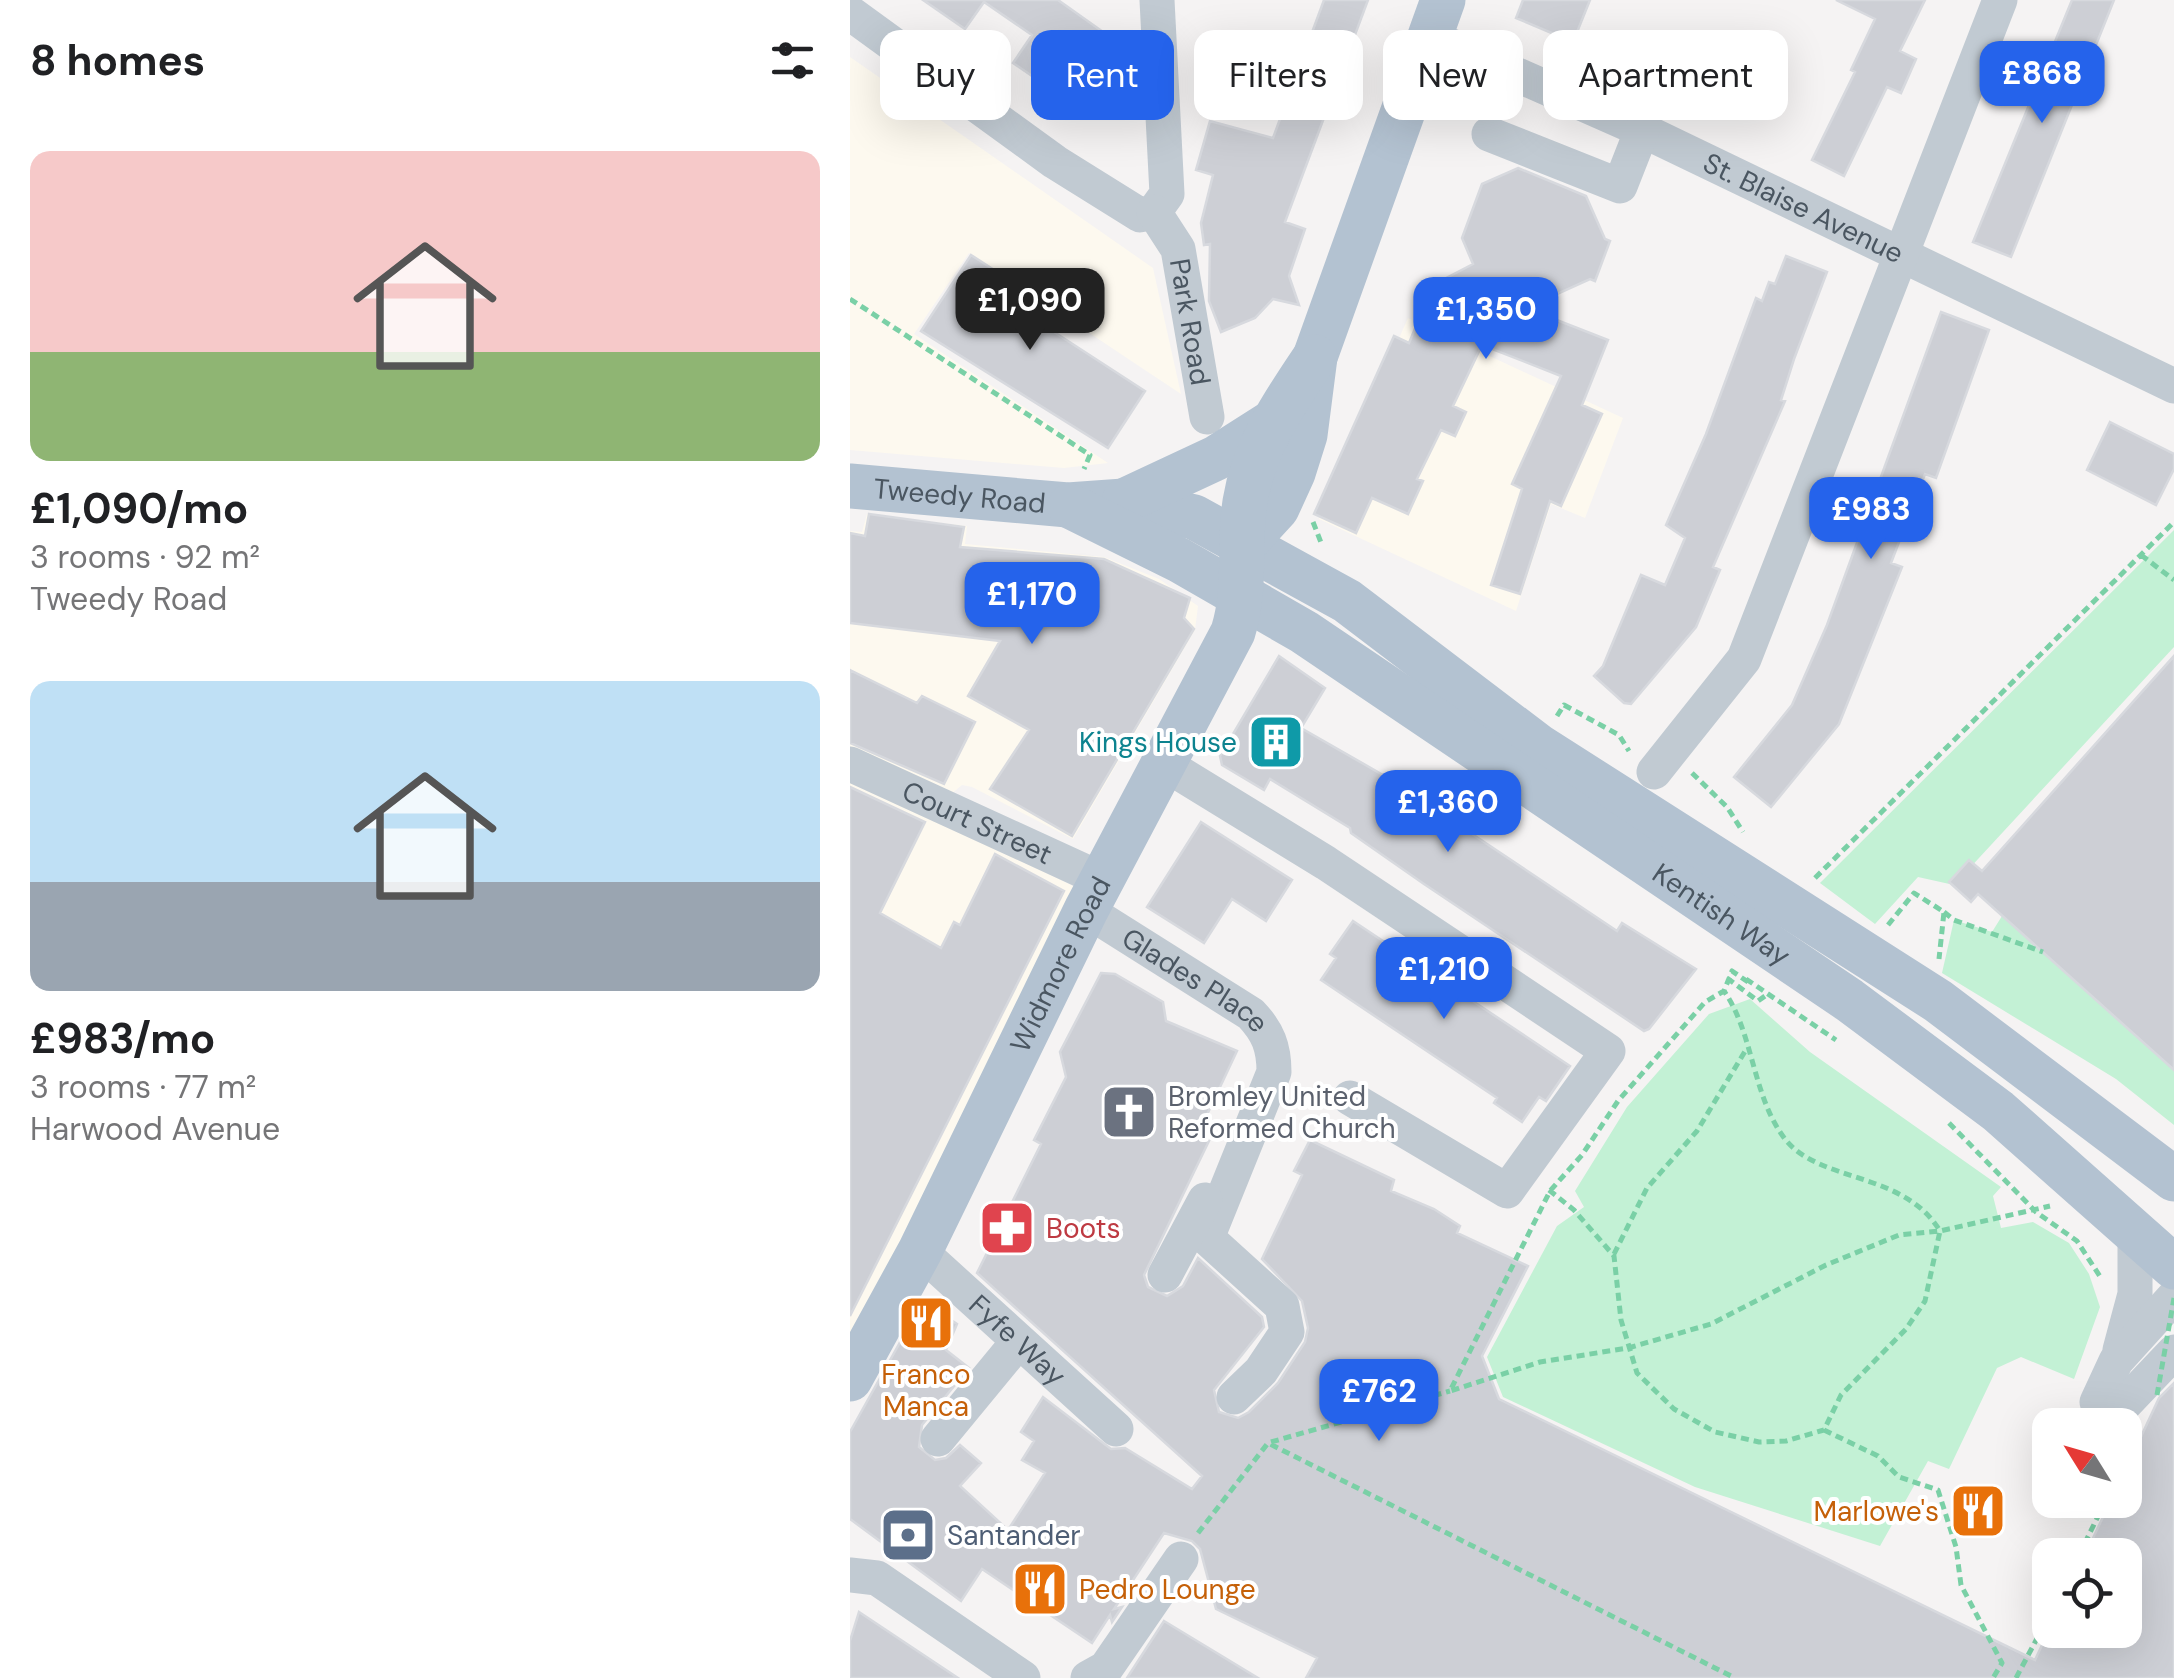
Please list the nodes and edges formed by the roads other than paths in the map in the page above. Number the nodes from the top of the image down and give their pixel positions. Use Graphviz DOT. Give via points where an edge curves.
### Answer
graph roads {
  1 [pos="1157,0"];
  2 [pos="2000,0"];
  3 [pos="850,13"];
  4 [pos="1436,18"];
  5 [pos="1642,130"];
  6 [pos="1489,134"];
  7 [pos="1154,212"];
  8 [pos="1901,255"];
  9 [pos="1315,357"];
  10 [pos="2174,386"];
  11 [pos="1206,417"];
  12 [pos="1270,422"];
  13 [pos="850,486"];
  14 [pos="1124,501"];
  15 [pos="1068,505"];
  16 [pos="1245,543"];
  17 [pos="1244,598"];
  18 [pos="1164,762"];
  19 [pos="850,764"];
  20 [pos="1651,770"];
  21 [pos="1094,895"];
  22 [pos="1274,1072"];
  23 [pos="1350,1098"];
  24 [pos="2174,1179"];
  25 [pos="2136,1232"];
  26 [pos="920,1251"];
  27 [pos="2174,1267"];
  28 [pos="2174,1297"];
  29 [pos="1018,1342"];
  30 [pos="2174,1352"];
  31 [pos="2116,1361"];
  32 [pos="850,1379"];
  33 [pos="1116,1429"];
  34 [pos="938,1439"];
  35 [pos="1181,1559"];
  36 [pos="850,1575"];
  37 [pos="1023,1678"];
  38 [pos="1088,1678"];
  1 -- 7 [label="street" via="1167,194"];
  2 -- 8 [label="street"];
  3 -- 7 [label="street" via="1055,162 1140,215"];
  4 -- 5 [label="street, St. Blaise Avenue"];
  4 -- 9 [label="main road, Widmore Road"];
  5 -- 6 [label="street" via="1620,186"];
  5 -- 8 [label="street, St. Blaise Avenue"];
  7 -- 11 [label="street, Park Road" via="1178,249"];
  8 -- 10 [label="street, St. Blaise Avenue"];
  8 -- 20 [label="street" via="1744,660"];
  9 -- 12 [label="main road, Widmore Road"];
  9 -- 16 [label="main road, Widmore Road" via="1293,474 1277,508"];
  12 -- 14 [label="main road" via="1216,458"];
  12 -- 16 [label="main road, Widmore Road" via="1244,505"];
  13 -- 15 [label="main road, Tweedy Road"];
  14 -- 15 [label="main road, Tweedy Road"];
  14 -- 16 [label="main road, Tweedy Road" via="1194,517"];
  15 -- 17 [label="main road, Tweedy Road"];
  16 -- 17 [label="main road, Widmore Road"];
  16 -- 24 [label="main road, Kentish Way" via="1361,610 1538,746 1873,957"];
  17 -- 18 [label="main road, Widmore Road" via="1226,647"];
  17 -- 25 [label="main road, Kentish Way" via="1320,642 1849,1000 1951,1074"];
  18 -- 21 [label="main road, Widmore Road"];
  18 -- 23 [label="street" via="1608,1051 1526,1185"];
  19 -- 21 [label="street, Court Street"];
  21 -- 22 [label="street, Glades Place" via="1251,1014 1267,1032"];
  21 -- 26 [label="main road, Widmore Road"];
  22 -- 22 [label="street, Glades Place" via="1207,1238 1282,1306 1288,1332 1261,1371 1232,1384 1269,1334 1268,1317 1201,1260 1164,1275"];
  25 -- 27 [label="main road, Kentish Way"];
  25 -- 31 [label="street" via="2135,1294"];
  26 -- 29 [label="street, Fyfe Way"];
  26 -- 32 [label="main road, Widmore Road"];
  28 -- 31 [label="street"];
  29 -- 33 [label="street, Fyfe Way"];
  29 -- 34 [label="street"];
  30 -- 31 [label="street" via="2107,1408"];
  35 -- 38 [label="street" via="1106,1668"];
  36 -- 37 [label="street" via="876,1578"];
}
